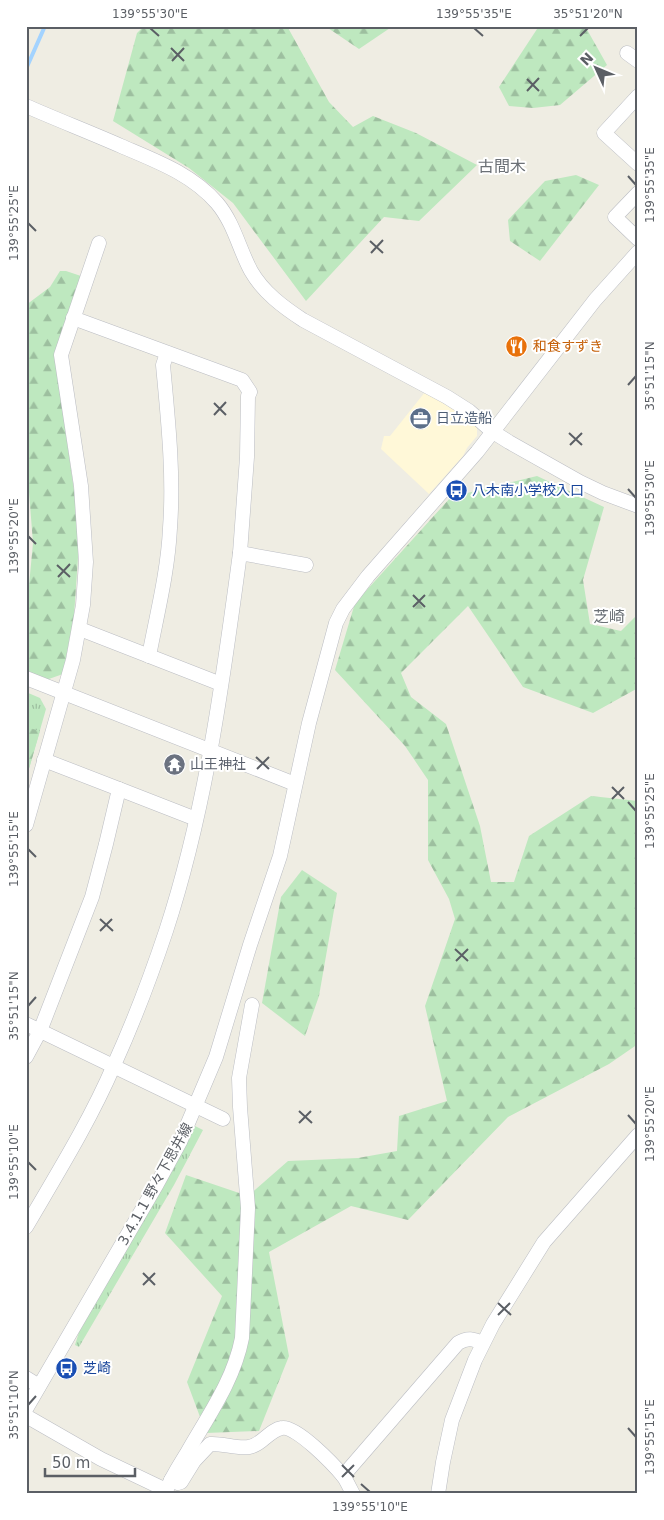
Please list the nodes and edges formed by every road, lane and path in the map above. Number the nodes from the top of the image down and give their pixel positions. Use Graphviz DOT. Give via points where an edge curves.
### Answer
graph roads {
  1 [pos="638,96"];
  2 [pos="26,106"];
  3 [pos="638,164"];
  4 [pos="638,193"];
  5 [pos="638,239"];
  6 [pos="99,243"];
  7 [pos="638,252"];
  8 [pos="73,318"];
  9 [pos="167,353"];
  10 [pos="493,432"];
  11 [pos="638,506"];
  12 [pos="240,553"];
  13 [pos="306,565"];
  14 [pos="80,629"];
  15 [pos="149,656"];
  16 [pos="26,678"];
  17 [pos="221,684"];
  18 [pos="63,692"];
  19 [pos="210,750"];
  20 [pos="44,760"];
  21 [pos="295,784"];
  22 [pos="119,790"];
  23 [pos="196,819"];
  24 [pos="26,825"];
  25 [pos="252,1005"];
  26 [pos="26,1024"];
  27 [pos="40,1030"];
  28 [pos="26,1057"];
  29 [pos="114,1066"];
  30 [pos="196,1107"];
  31 [pos="223,1119"];
  32 [pos="638,1135"];
  33 [pos="26,1227"];
  34 [pos="483,1343"];
  35 [pos="26,1378"];
  36 [pos="39,1386"];
  37 [pos="26,1409"];
  38 [pos="26,1416"];
  39 [pos="343,1476"];
  40 [pos="168,1488"];
  41 [pos="353,1494"];
  42 [pos="438,1494"];
  1 -- 3 [label="street" via="604,133"];
  2 -- 10 [label="street" via="188,177 202,187 225,214 251,271 284,308 469,411"];
  4 -- 5 [label="street" via="615,217"];
  6 -- 8 [label="street"];
  7 -- 10 [label="street, 3.4.1.1 野々下思井線" via="595,300"];
  8 -- 9 [label="street"];
  8 -- 14 [label="street" via="61,355 81,486 86,553"];
  9 -- 12 [label="street" via="242,380 250,392"];
  9 -- 15 [label="street" via="163,365 172,481 170,530"];
  10 -- 11 [label="street" via="580,482"];
  10 -- 21 [label="street, 3.4.1.1 野々下思井線" via="368,576 343,610 336,623"];
  12 -- 13 [label="street"];
  12 -- 17 [label="street"];
  14 -- 15 [label="street"];
  14 -- 18 [label="street"];
  15 -- 17 [label="street"];
  16 -- 18 [label="street"];
  17 -- 19 [label="street"];
  18 -- 19 [label="street"];
  18 -- 20 [label="street"];
  19 -- 21 [label="street"];
  19 -- 23 [label="street"];
  20 -- 22 [label="street"];
  20 -- 24 [label="street"];
  21 -- 30 [label="street, 3.4.1.1 野々下思井線" via="280,856 216,1058"];
  22 -- 23 [label="street"];
  22 -- 27 [label="street" via="92,897"];
  23 -- 29 [label="street" via="166,930"];
  25 -- 40 [label="street" via="239,1078 248,1208 240,1353 233,1372"];
  26 -- 27 [label="street"];
  27 -- 28 [label="street"];
  27 -- 29 [label="street"];
  29 -- 30 [label="street"];
  29 -- 33 [label="street"];
  30 -- 31 [label="street"];
  30 -- 36 [label="street, 3.4.1.1 野々下思井線" via="157,1184"];
  32 -- 34 [label="street" via="544,1242 507,1298"];
  34 -- 39 [label="street" via="466,1338 458,1343"];
  34 -- 42 [label="street" via="452,1420"];
  35 -- 36 [label="street"];
  36 -- 37 [label="street, 3.4.1.1 野々下思井線"];
  38 -- 40 [label="street" via="101,1458"];
  39 -- 40 [label="street" via="306,1440 286,1427 278,1428 255,1446 210,1444 181,1482"];
  39 -- 41 [label="street"];
}
